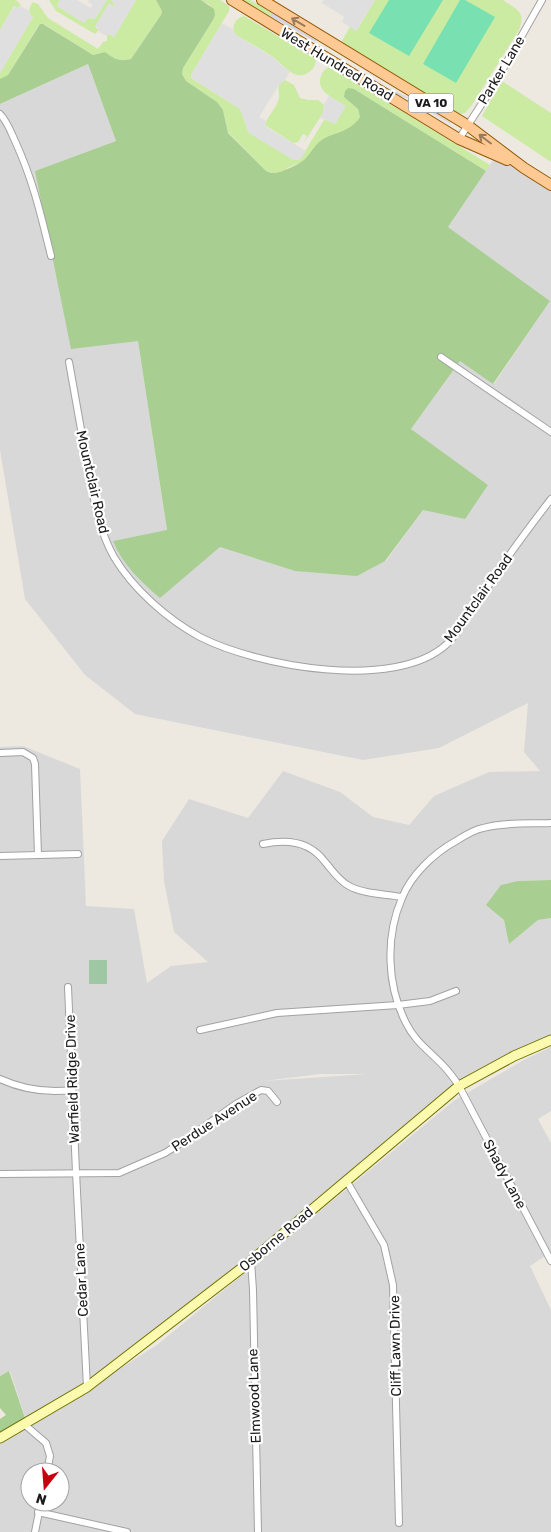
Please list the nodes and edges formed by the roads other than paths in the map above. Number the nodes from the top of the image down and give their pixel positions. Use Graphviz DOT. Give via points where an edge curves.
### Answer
graph roads {
  1 [pos="232,0"];
  2 [pos="262,0"];
  3 [pos="542,0"];
  4 [pos="0,114"];
  5 [pos="468,126"];
  6 [pos="459,139"];
  7 [pos="524,168"];
  8 [pos="551,185"];
  9 [pos="51,256"];
  10 [pos="441,356"];
  11 [pos="69,362"];
  12 [pos="551,432"];
  13 [pos="551,499"];
  14 [pos="0,753"];
  15 [pos="551,823"];
  16 [pos="263,844"];
  17 [pos="78,854"];
  18 [pos="38,855"];
  19 [pos="0,856"];
  20 [pos="402,897"];
  21 [pos="68,987"];
  22 [pos="456,991"];
  23 [pos="398,1005"];
  24 [pos="200,1030"];
  25 [pos="551,1040"];
  26 [pos="0,1079"];
  27 [pos="459,1086"];
  28 [pos="72,1090"];
  29 [pos="277,1102"];
  30 [pos="76,1172"];
  31 [pos="0,1174"];
  32 [pos="346,1180"];
  33 [pos="251,1261"];
  34 [pos="551,1262"];
  35 [pos="87,1387"];
  36 [pos="24,1425"];
  37 [pos="0,1438"];
  38 [pos="49,1462"];
  39 [pos="38,1512"];
  40 [pos="399,1523"];
  41 [pos="35,1532"];
  42 [pos="127,1532"];
  43 [pos="258,1532"];
  1 -- 6 [label="main road, West Hundred Road / VA 10"];
  5 -- 2 [label="main road, West Hundred Road / VA 10, one-way"];
  3 -- 5 [label="street, Parker Lane"];
  4 -- 9 [label="street" via="9,126 28,169"];
  5 -- 6 [label="street, Parker Lane"];
  7 -- 5 [label="main road, West Hundred Road / VA 10, one-way"];
  6 -- 7 [label="main road, West Hundred Road / VA 10"];
  7 -- 8 [label="main road, West Hundred Road / VA 10"];
  10 -- 12 [label="street"];
  11 -- 13 [label="street, Mountclair Road" via="93,493 114,557 156,606 180,625 200,637 249,655 320,670 346,672 393,668 425,659 448,644"];
  14 -- 18 [label="street" via="24,752 33,758"];
  15 -- 20 [label="street, Shady Lane" via="504,824 470,833 422,868"];
  16 -- 20 [label="street" via="278,841 302,844 317,853 350,887"];
  17 -- 18 [label="street"];
  18 -- 19 [label="street"];
  20 -- 23 [label="street, Shady Lane" via="391,938"];
  21 -- 28 [label="street, Warfield Ridge Drive"];
  22 -- 23 [label="street" via="430,1001"];
  23 -- 24 [label="street" via="277,1013"];
  23 -- 27 [label="street, Shady Lane" via="418,1043 448,1070"];
  25 -- 27 [label="street, Osborne Road"];
  26 -- 28 [label="street" via="26,1089"];
  27 -- 32 [label="street, Osborne Road"];
  27 -- 34 [label="street, Shady Lane"];
  28 -- 30 [label="street, Warfield Ridge Drive"];
  29 -- 30 [label="street, Perdue Avenue" via="268,1091 261,1090 165,1153 118,1173"];
  30 -- 31 [label="street, Perdue Avenue"];
  30 -- 35 [label="street, Cedar Lane"];
  32 -- 33 [label="street, Osborne Road"];
  32 -- 40 [label="street, Cliff Lawn Drive" via="384,1245 393,1285"];
  33 -- 35 [label="street, Osborne Road"];
  33 -- 43 [label="street, Elmwood Lane"];
  35 -- 36 [label="street, Osborne Road"];
  36 -- 37 [label="street, Osborne Road"];
  36 -- 38 [label="street" via="46,1443"];
  39 -- 41 [label="street"];
  39 -- 42 [label="street"];
}
